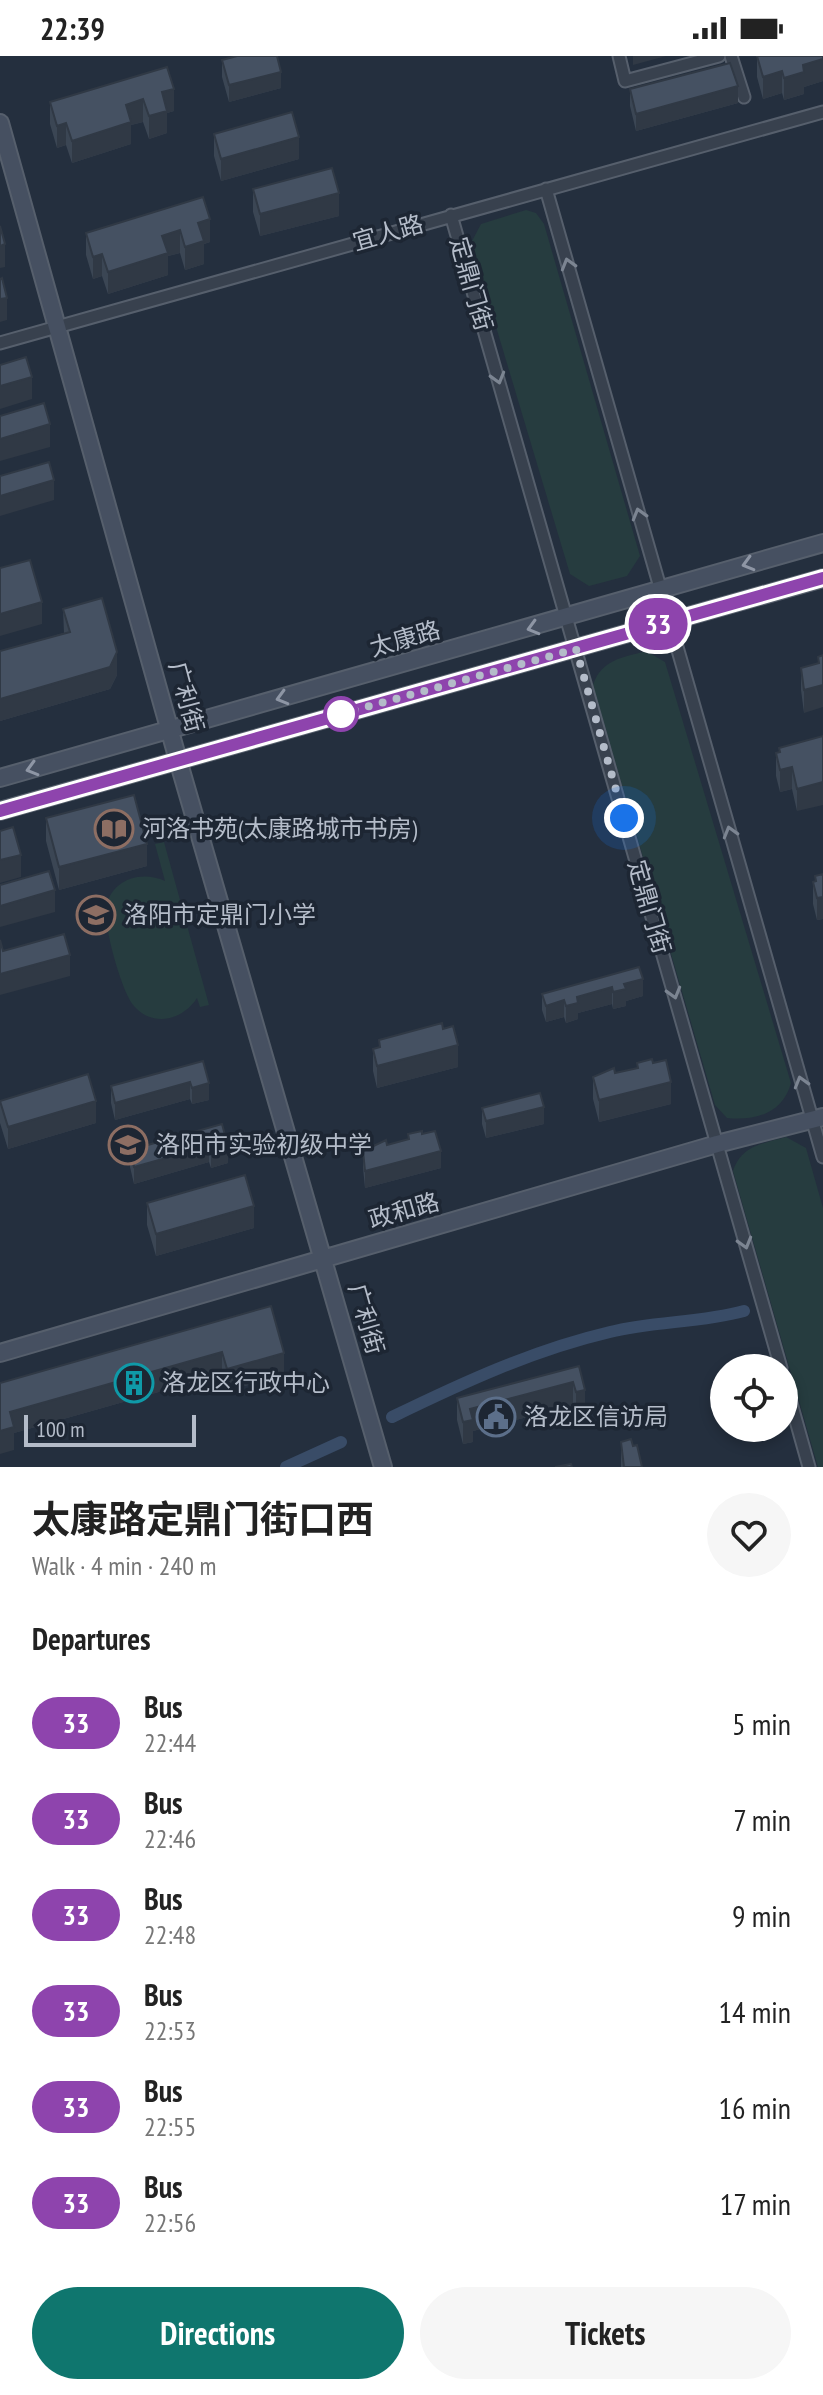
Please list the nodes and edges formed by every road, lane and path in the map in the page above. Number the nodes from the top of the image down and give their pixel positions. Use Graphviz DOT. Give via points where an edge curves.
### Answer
graph roads {
  1 [pos="619,56"];
  2 [pos="719,56"];
  3 [pos="731,56"];
  4 [pos="744,97"];
  5 [pos="823,112"];
  6 [pos="823,120"];
  7 [pos="0,123"];
  8 [pos="0,158"];
  9 [pos="548,192"];
  10 [pos="452,218"];
  11 [pos="56,331"];
  12 [pos="0,343"];
  13 [pos="0,350"];
  14 [pos="823,543"];
  15 [pos="823,578"];
  16 [pos="661,589"];
  17 [pos="567,618"];
  18 [pos="670,621"];
  19 [pos="576,649"];
  20 [pos="165,731"];
  21 [pos="173,761"];
  22 [pos="0,778"];
  23 [pos="0,811"];
  24 [pos="817,1114"];
  25 [pos="716,1140"];
  26 [pos="823,1157"];
  27 [pos="318,1256"];
  28 [pos="0,1341"];
  29 [pos="0,1353"];
  30 [pos="777,1354"];
  31 [pos="798,1428"];
  32 [pos="373,1467"];
  33 [pos="383,1467"];
  34 [pos="809,1467"];
  1 -- 2 [label="street" via="625,81"];
  3 -- 4 [label="street"];
  5 -- 9 [label="street, 宜人路"];
  6 -- 9 [label="street, 宜人路"];
  7 -- 11 [label="street, 广利街"];
  8 -- 11 [label="street, 广利街"];
  9 -- 10 [label="street, 宜人路"];
  16 -- 9 [label="street, one-way"];
  10 -- 11 [label="street, 宜人路"];
  10 -- 17 [label="street, 定鼎门街, one-way"];
  11 -- 12 [label="street, 宜人路"];
  11 -- 13 [label="street, 宜人路"];
  11 -- 20 [label="street, 广利街"];
  14 -- 16 [label="street, 太康路, one-way"];
  15 -- 18 [label="street"];
  16 -- 17 [label="street, 太康路"];
  16 -- 18 [label="street"];
  17 -- 19 [label="street, 定鼎门街"];
  17 -- 20 [label="street, 太康路, one-way"];
  18 -- 19 [label="street"];
  24 -- 18 [label="street, one-way"];
  19 -- 21 [label="street"];
  19 -- 25 [label="street, 定鼎门街, one-way"];
  20 -- 21 [label="street, 广利街"];
  20 -- 22 [label="street, 太康路, one-way"];
  21 -- 23 [label="street"];
  21 -- 27 [label="street, 广利街"];
  24 -- 25 [label="street, 政和路"];
  24 -- 26 [label="street"];
  25 -- 27 [label="street, 政和路"];
  25 -- 30 [label="street, 定鼎门街, one-way"];
  27 -- 28 [label="street, 政和路"];
  27 -- 29 [label="street, 政和路"];
  27 -- 32 [label="street, 广利街"];
  27 -- 33 [label="street, 广利街"];
  31 -- 34 [label="street"];
}
